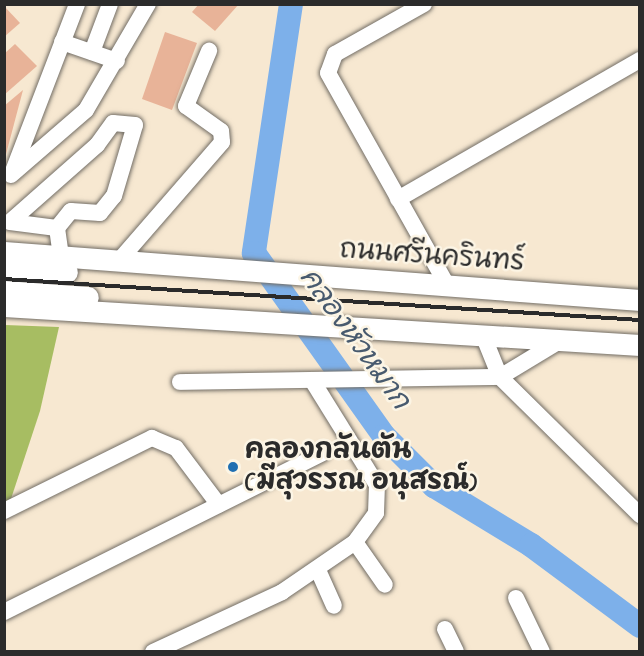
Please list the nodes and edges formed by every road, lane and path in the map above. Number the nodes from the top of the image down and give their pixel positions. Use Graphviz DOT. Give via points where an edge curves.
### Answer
graph roads {
  1 [pos="77,4"];
  2 [pos="110,4"];
  3 [pos="148,4"];
  4 [pos="424,4"];
  5 [pos="62,42"];
  6 [pos="209,51"];
  7 [pos="92,52"];
  8 [pos="639,60"];
  9 [pos="117,61"];
  10 [pos="8,177"];
  11 [pos="398,199"];
  12 [pos="57,228"];
  13 [pos="4,252"];
  14 [pos="61,257"];
  15 [pos="117,263"];
  16 [pos="4,268"];
  17 [pos="222,277"];
  18 [pos="441,286"];
  19 [pos="4,291"];
  20 [pos="639,300"];
  21 [pos="4,306"];
  22 [pos="244,314"];
  23 [pos="483,335"];
  24 [pos="561,340"];
  25 [pos="639,345"];
  26 [pos="500,377"];
  27 [pos="312,380"];
  28 [pos="180,382"];
  29 [pos="323,453"];
  30 [pos="219,505"];
  31 [pos="4,511"];
  32 [pos="639,515"];
  33 [pos="355,542"];
  34 [pos="318,570"];
  35 [pos="385,585"];
  36 [pos="516,598"];
  37 [pos="334,606"];
  38 [pos="4,612"];
  39 [pos="445,629"];
  40 [pos="153,651"];
  41 [pos="456,651"];
  42 [pos="542,651"];
  1 -- 5 [label="street"];
  2 -- 7 [label="street"];
  3 -- 9 [label="street"];
  4 -- 11 [label="street" via="335,54 328,73"];
  5 -- 7 [label="street"];
  5 -- 10 [label="street"];
  6 -- 15 [label="street" via="186,106 221,131 222,142"];
  7 -- 9 [label="street"];
  8 -- 11 [label="street"];
  9 -- 10 [label="street" via="86,110"];
  11 -- 18 [label="street"];
  12 -- 12 [label="street" via="10,222 97,145 113,123 135,124 114,196 100,213 71,211"];
  12 -- 14 [label="street"];
  13 -- 14 [label="main road, ถนนศรีนครินทร์"];
  14 -- 15 [label="main road, ถนนศรีนครินทร์"];
  15 -- 17 [label="main road, ถนนศรีนครินทร์"];
  16 -- 17 [label="main road"];
  17 -- 18 [label="main road, ถนนศรีนครินทร์"];
  18 -- 20 [label="main road, ถนนศรีนครินทร์"];
  19 -- 22 [label="main road"];
  21 -- 22 [label="main road"];
  22 -- 23 [label="main road"];
  23 -- 24 [label="main road"];
  23 -- 26 [label="street"];
  24 -- 25 [label="main road"];
  24 -- 26 [label="street"];
  26 -- 27 [label="street"];
  26 -- 32 [label="street"];
  27 -- 28 [label="street"];
  27 -- 33 [label="street" via="377,485 376,513"];
  29 -- 30 [label="street"];
  30 -- 31 [label="street" via="176,448 152,438"];
  30 -- 38 [label="street"];
  33 -- 34 [label="street"];
  33 -- 35 [label="street"];
  34 -- 37 [label="street"];
  34 -- 40 [label="street" via="282,592"];
  36 -- 42 [label="street"];
  39 -- 41 [label="street"];
}
